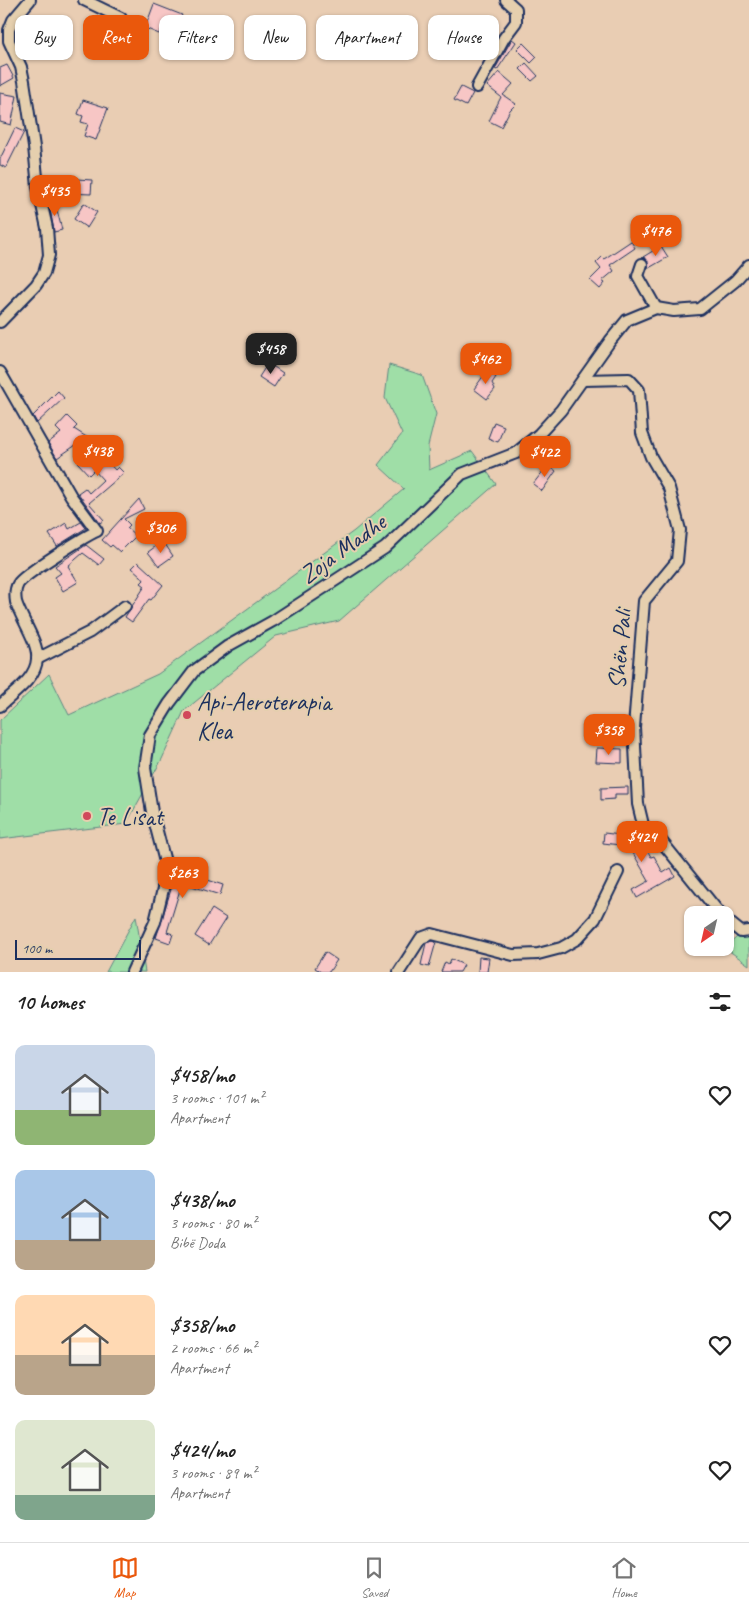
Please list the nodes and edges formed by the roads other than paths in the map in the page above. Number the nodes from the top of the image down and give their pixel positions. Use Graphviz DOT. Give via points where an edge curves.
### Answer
graph roads {
  1 [pos="30,0"];
  2 [pos="84,0"];
  3 [pos="506,0"];
  4 [pos="115,15"];
  5 [pos="477,87"];
  6 [pos="642,264"];
  7 [pos="749,265"];
  8 [pos="656,308"];
  9 [pos="0,322"];
  10 [pos="0,372"];
  11 [pos="583,380"];
  12 [pos="125,606"];
  13 [pos="37,659"];
  14 [pos="0,706"];
  15 [pos="644,829"];
  16 [pos="645,842"];
  17 [pos="618,872"];
  18 [pos="714,906"];
  19 [pos="734,927"];
  20 [pos="749,931"];
  21 [pos="132,972"];
  22 [pos="399,972"];
  1 -- 9 [label="street" via="13,20 9,41 24,81 38,187 48,228 49,255 44,273 36,285"];
  2 -- 4 [label="street"];
  3 -- 5 [label="street" via="516,9 516,22"];
  6 -- 8 [label="street" via="638,276"];
  7 -- 8 [label="street, Zoja Madhe" via="700,309 674,311"];
  8 -- 11 [label="street, Zoja Madhe" via="627,320"];
  10 -- 13 [label="street" via="71,496 97,531 18,584 16,602 37,650"];
  11 -- 15 [label="street, Shën Pali" via="629,379 639,390 642,434 651,458 669,488 680,530 677,560 644,601 634,727 638,804"];
  11 -- 21 [label="street, Zoja Madhe" via="539,434 516,453 462,474 385,548 273,621 228,646 194,672 169,704 150,735 145,768 164,862 163,889 155,922"];
  12 -- 13 [label="street" via="90,632"];
  13 -- 14 [label="street" via="28,680"];
  15 -- 16 [label="street, Shën Pali"];
  15 -- 18 [label="street" via="662,842"];
  17 -- 22 [label="street" via="596,919 577,939 561,948 521,956 432,934 421,938"];
  19 -- 20 [label="street" via="741,932"];
}
